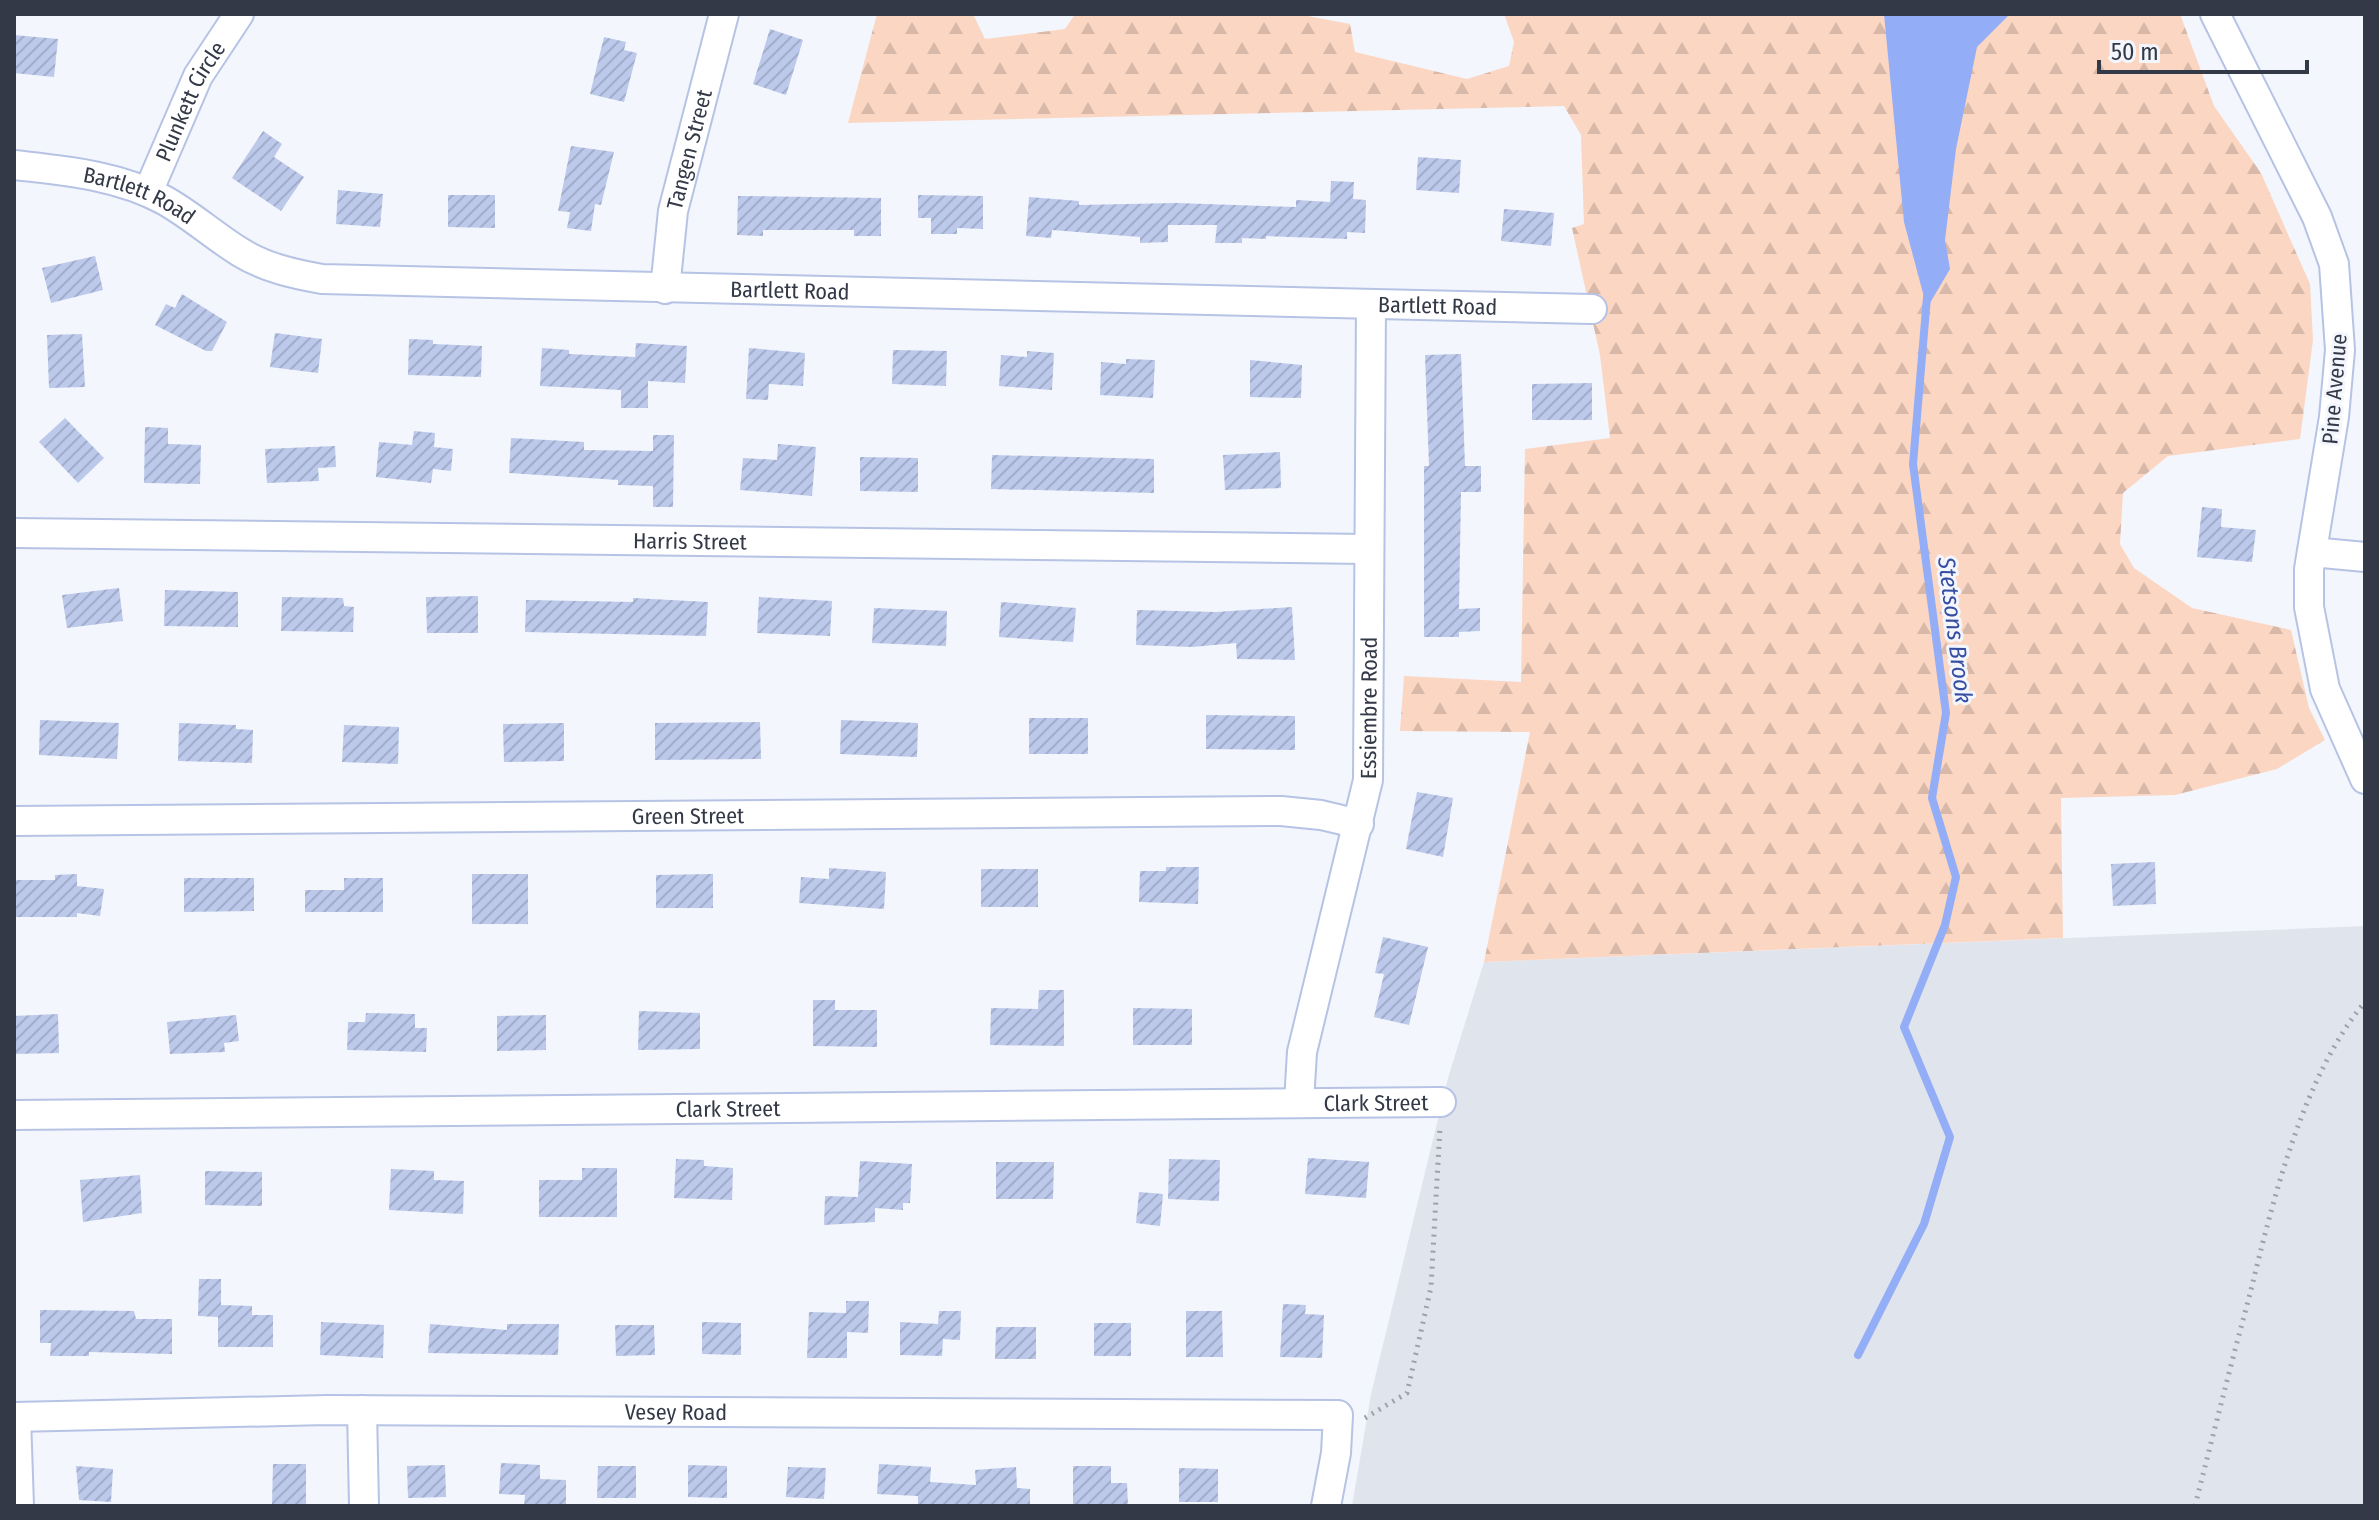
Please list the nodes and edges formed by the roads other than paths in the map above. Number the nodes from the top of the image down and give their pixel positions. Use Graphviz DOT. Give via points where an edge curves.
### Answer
graph roads {
  1 [pos="239,14"];
  2 [pos="724,14"];
  3 [pos="2215,14"];
  4 [pos="14,165"];
  5 [pos="148,192"];
  6 [pos="665,289"];
  7 [pos="1371,305"];
  8 [pos="1592,309"];
  9 [pos="14,533"];
  10 [pos="1368,549"];
  11 [pos="2312,552"];
  12 [pos="2365,557"];
  13 [pos="2365,779"];
  14 [pos="14,821"];
  15 [pos="1359,824"];
  16 [pos="1299,1102"];
  17 [pos="1441,1102"];
  18 [pos="14,1115"];
  19 [pos="362,1410"];
  20 [pos="15,1417"];
  21 [pos="19,1506"];
  22 [pos="364,1506"];
  23 [pos="1326,1506"];
  1 -- 5 [label="street, Plunkett Circle" via="198,76"];
  2 -- 6 [label="street, Tangen Street" via="673,211"];
  3 -- 11 [label="street, Pine Avenue" via="2317,217 2334,264 2340,350"];
  4 -- 5 [label="street, Bartlett Road" via="94,175"];
  5 -- 6 [label="street, Bartlett Road" via="241,253 301,275 346,281"];
  6 -- 7 [label="street, Bartlett Road"];
  7 -- 8 [label="street, Bartlett Road"];
  7 -- 10 [label="street, Essiembre Road"];
  9 -- 10 [label="street, Harris Street"];
  10 -- 15 [label="street, Essiembre Road" via="1371,743"];
  11 -- 12 [label="street"];
  11 -- 13 [label="street, Pine Avenue" via="2309,607 2319,666 2335,716"];
  14 -- 15 [label="street, Green Street" via="1281,811"];
  15 -- 16 [label="street, Essiembre Road" via="1302,1052"];
  16 -- 17 [label="street, Clark Street"];
  16 -- 18 [label="street, Clark Street"];
  19 -- 20 [label="street, Vesey Road"];
  19 -- 22 [label="street"];
  19 -- 23 [label="street, Vesey Road" via="1338,1425"];
  20 -- 21 [label="street"];
}
